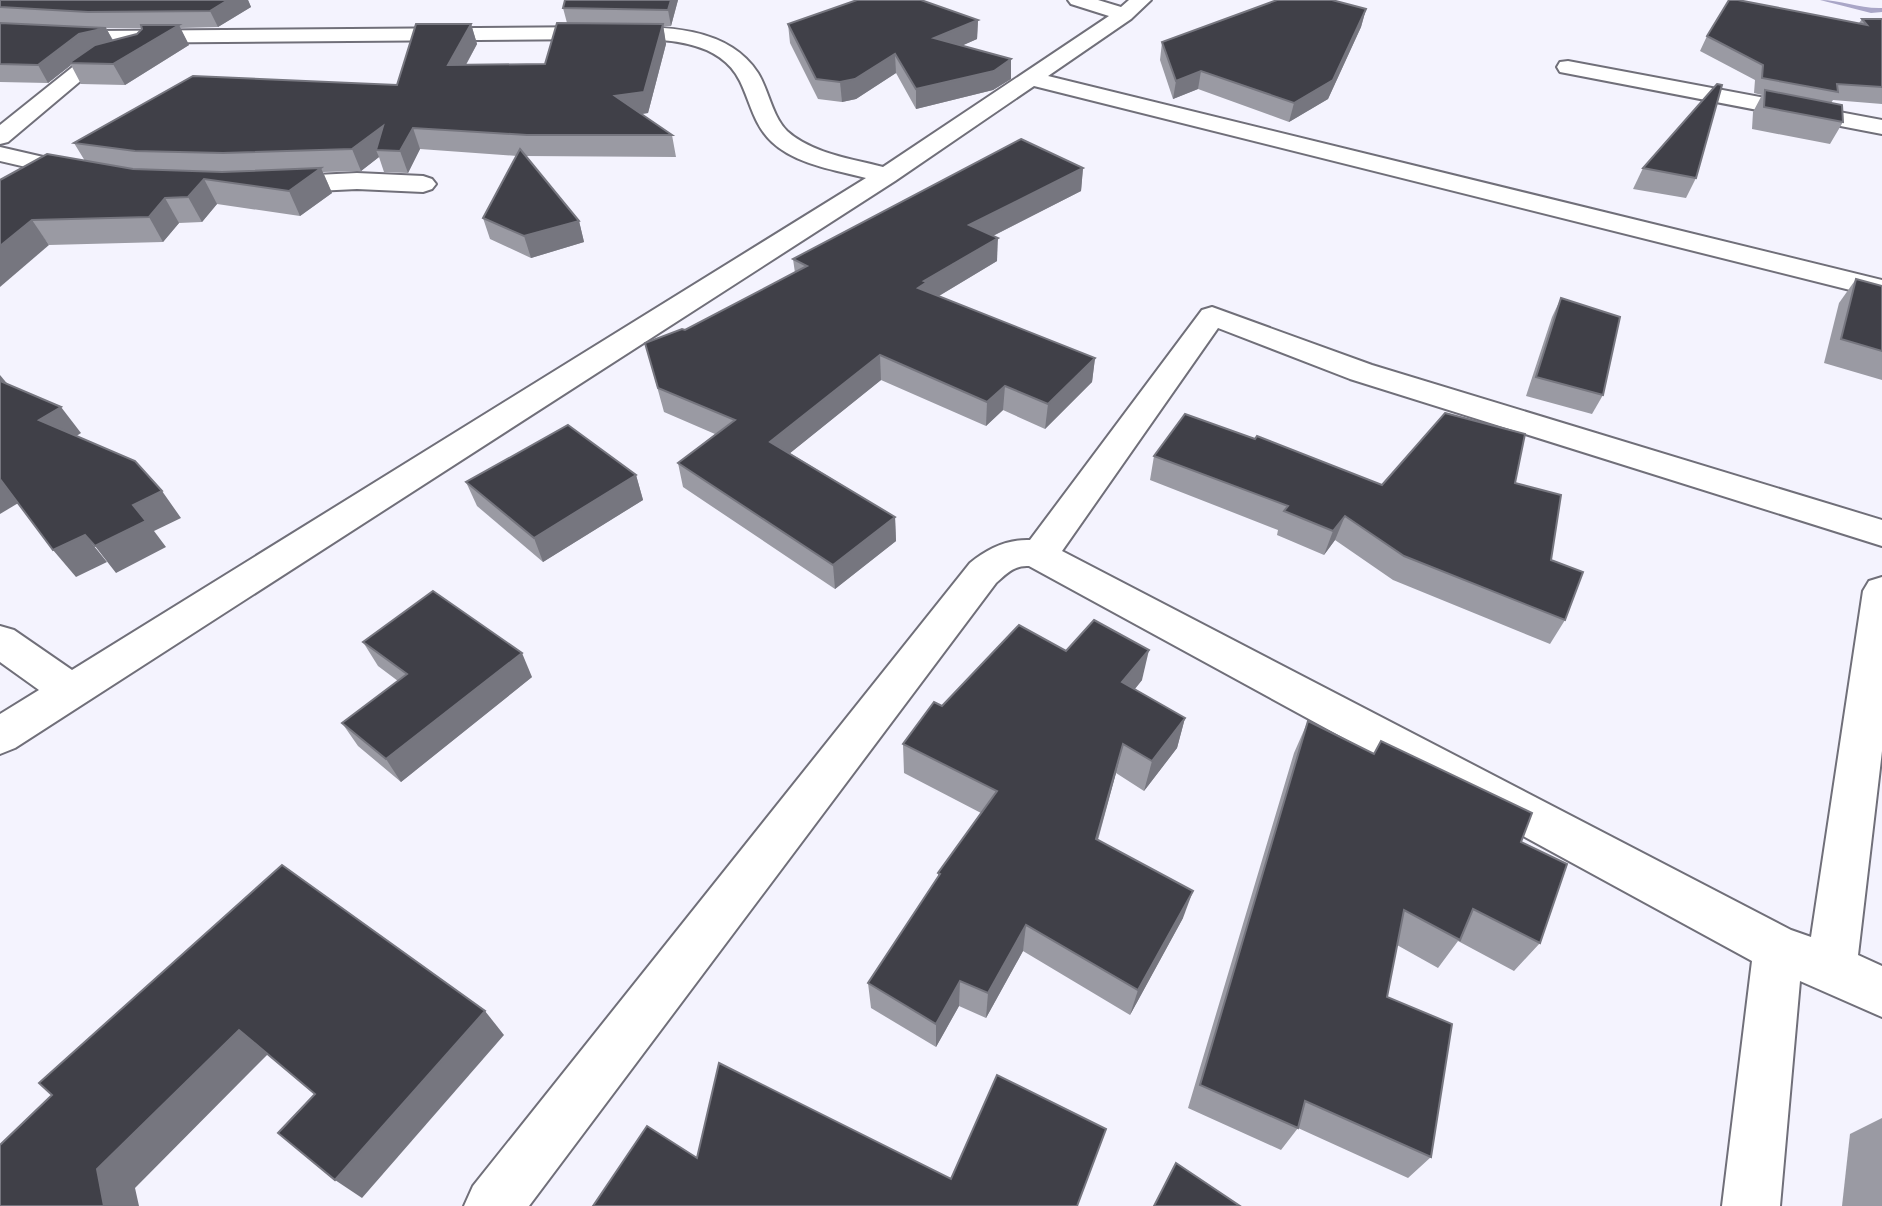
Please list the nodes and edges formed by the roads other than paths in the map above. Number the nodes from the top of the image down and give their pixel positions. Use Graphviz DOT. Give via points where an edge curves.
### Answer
graph roads {
  1 [pos="1078,0"];
  2 [pos="1132,8"];
  3 [pos="0,31"];
  4 [pos="98,47"];
  5 [pos="1568,67"];
  6 [pos="1029,78"];
  7 [pos="1882,127"];
  8 [pos="0,137"];
  9 [pos="0,155"];
  10 [pos="886,176"];
  11 [pos="107,177"];
  12 [pos="423,184"];
  13 [pos="247,186"];
  14 [pos="1882,289"];
  15 [pos="1882,533"];
  16 [pos="1039,555"];
  17 [pos="1882,591"];
  18 [pos="0,641"];
  19 [pos="71,691"];
  20 [pos="0,736"];
  21 [pos="1778,948"];
  22 [pos="1831,968"];
  23 [pos="1882,992"];
  24 [pos="493,1206"];
  25 [pos="1751,1206"];
  1 -- 2 [label="street"];
  2 -- 6 [label="street"];
  3 -- 4 [label="street"];
  4 -- 8 [label="street" via="76,73"];
  4 -- 10 [label="street" via="187,37 599,33 695,39 729,55 745,69 770,126 794,147"];
  5 -- 7 [label="street"];
  6 -- 10 [label="street"];
  6 -- 14 [label="street"];
  9 -- 11 [label="street"];
  10 -- 19 [label="street"];
  12 -- 13 [label="street" via="357,181"];
  15 -- 16 [label="street" via="1361,372 1212,316"];
  16 -- 21 [label="street"];
  16 -- 24 [label="street" via="1012,552 983,573"];
  17 -- 22 [label="street"];
  18 -- 19 [label="street"];
  19 -- 20 [label="street"];
  21 -- 22 [label="street"];
  21 -- 25 [label="street"];
  22 -- 23 [label="street"];
}
